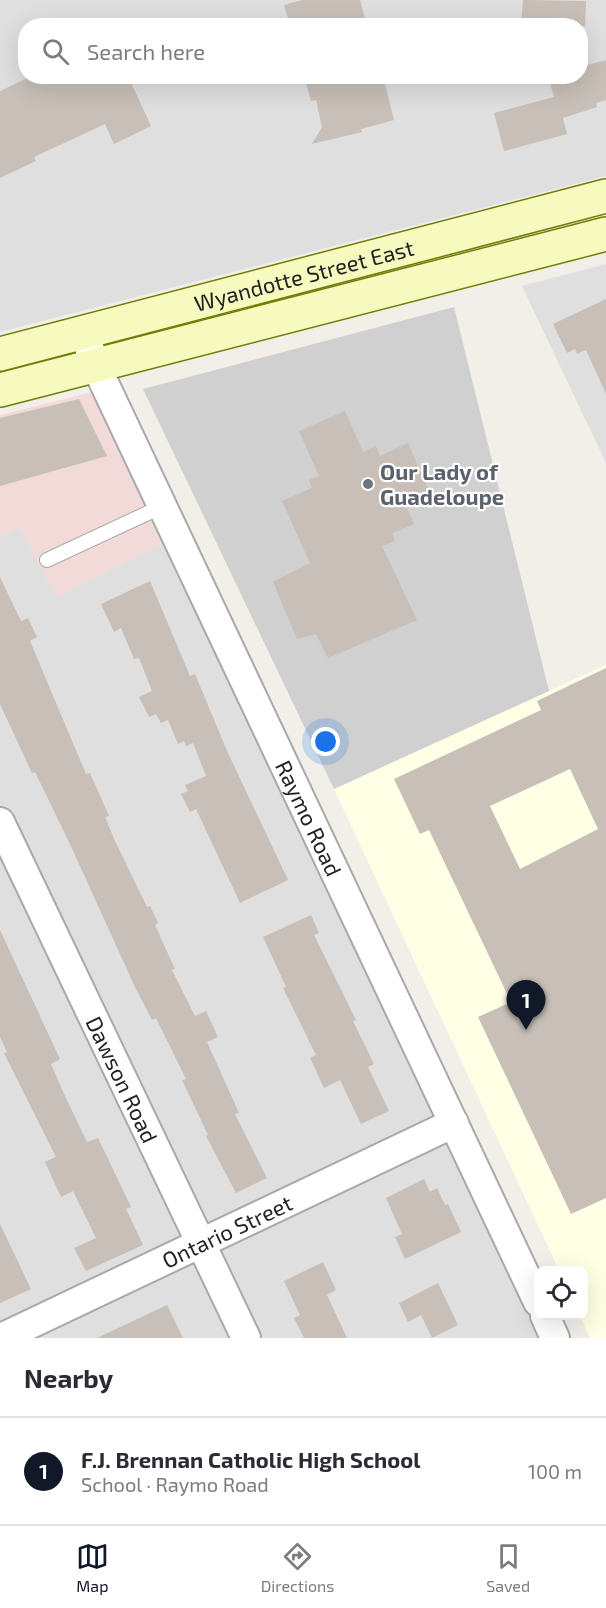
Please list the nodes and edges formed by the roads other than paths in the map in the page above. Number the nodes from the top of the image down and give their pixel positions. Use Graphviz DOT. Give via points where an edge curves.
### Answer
graph roads {
  1 [pos="606,196"];
  2 [pos="606,234"];
  3 [pos="83,331"];
  4 [pos="0,354"];
  5 [pos="96,366"];
  6 [pos="0,390"];
  7 [pos="163,506"];
  8 [pos="47,560"];
  9 [pos="0,822"];
  10 [pos="454,1123"];
  11 [pos="201,1243"];
  12 [pos="534,1293"];
  13 [pos="547,1320"];
  14 [pos="1,1338"];
  15 [pos="246,1338"];
  16 [pos="555,1338"];
  1 -- 3 [label="main road, Wyandotte Street East"];
  2 -- 5 [label="main road, Wyandotte Street East"];
  3 -- 4 [label="main road, Wyandotte Street East"];
  3 -- 5 [label="street, Raymo Road"];
  5 -- 6 [label="main road, Wyandotte Street East"];
  5 -- 7 [label="street, Raymo Road"];
  7 -- 8 [label="lane"];
  7 -- 10 [label="street, Raymo Road"];
  9 -- 11 [label="street, Dawson Road"];
  10 -- 11 [label="street, Ontario Street"];
  10 -- 12 [label="street, Raymo Road"];
  11 -- 14 [label="street, Ontario Street"];
  11 -- 15 [label="street, Dawson Road"];
  13 -- 16 [label="street"];
}
